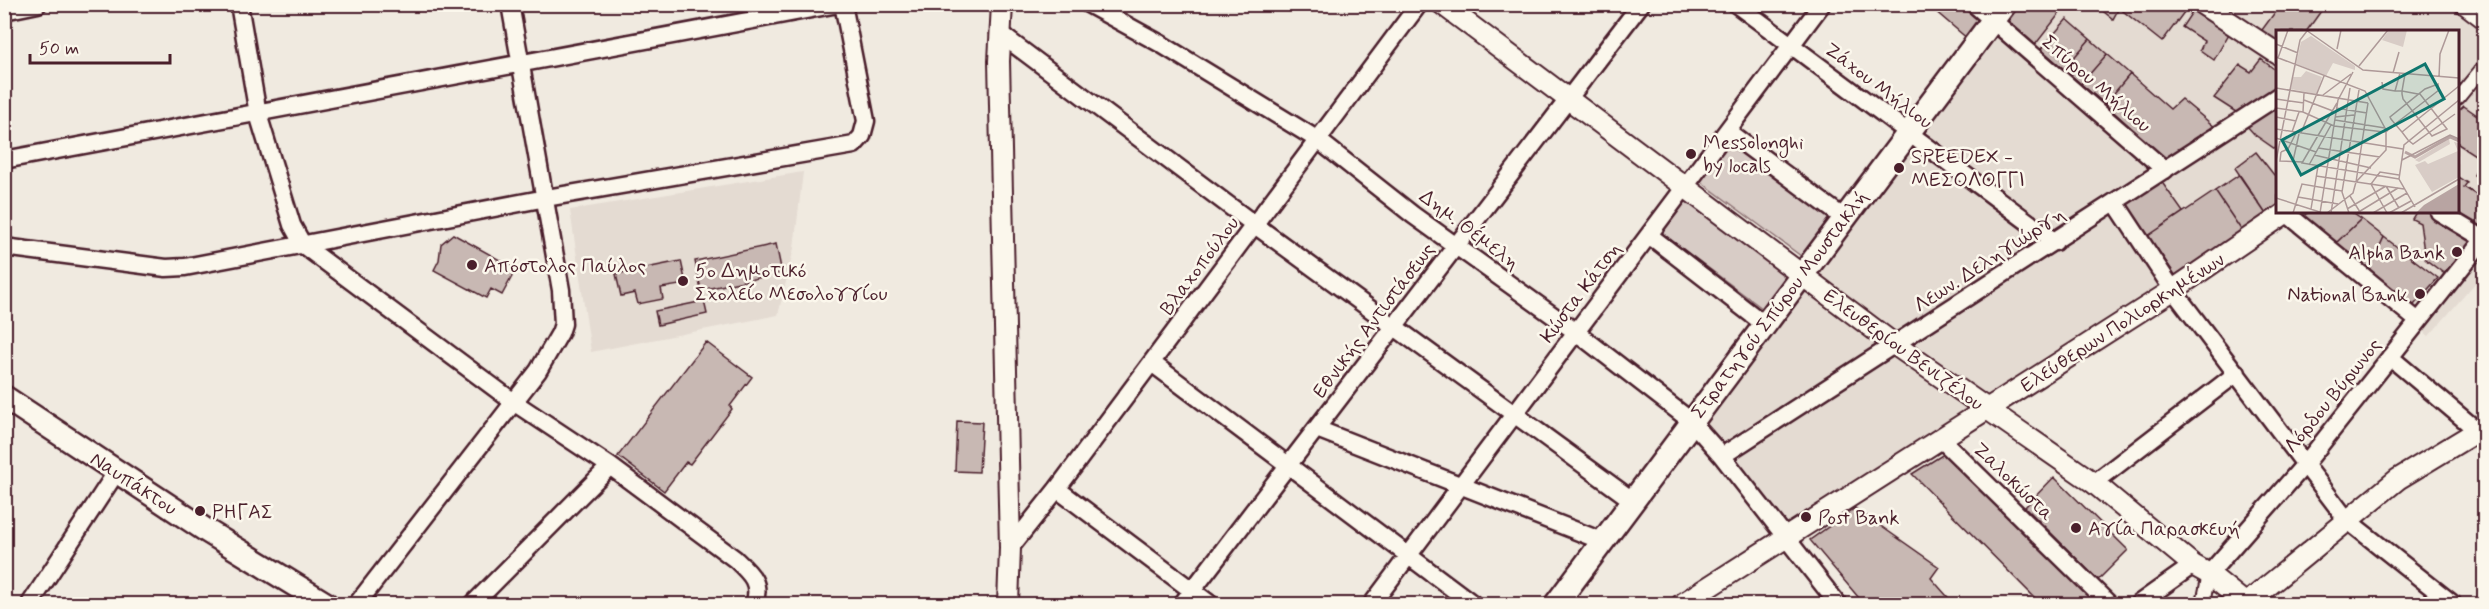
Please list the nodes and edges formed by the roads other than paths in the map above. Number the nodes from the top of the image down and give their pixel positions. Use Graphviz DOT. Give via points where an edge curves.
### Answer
graph roads {
  1 [pos="38,4"];
  2 [pos="239,4"];
  3 [pos="510,4"];
  4 [pos="838,4"];
  5 [pos="843,4"];
  6 [pos="1002,4"];
  7 [pos="1088,4"];
  8 [pos="1419,4"];
  9 [pos="1442,4"];
  10 [pos="1641,4"];
  11 [pos="1736,4"];
  12 [pos="1822,4"];
  13 [pos="1974,4"];
  14 [pos="2202,4"];
  15 [pos="2459,4"];
  16 [pos="4,11"];
  17 [pos="1999,12"];
  18 [pos="2484,23"];
  19 [pos="999,33"];
  20 [pos="1791,45"];
  21 [pos="2276,53"];
  22 [pos="521,65"];
  23 [pos="2484,66"];
  24 [pos="2459,96"];
  25 [pos="2276,97"];
  26 [pos="1569,100"];
  27 [pos="258,114"];
  28 [pos="1727,131"];
  29 [pos="1909,133"];
  30 [pos="1318,140"];
  31 [pos="4,160"];
  32 [pos="2164,170"];
  33 [pos="1684,187"];
  34 [pos="546,198"];
  35 [pos="2115,202"];
  36 [pos="2285,213"];
  37 [pos="2287,213"];
  38 [pos="2441,213"];
  39 [pos="1844,218"];
  40 [pos="1255,225"];
  41 [pos="1648,235"];
  42 [pos="2484,239"];
  43 [pos="2055,242"];
  44 [pos="303,245"];
  45 [pos="4,247"];
  46 [pos="1456,247"];
  47 [pos="1801,274"];
  48 [pos="2174,290"];
  49 [pos="2418,321"];
  50 [pos="1764,324"];
  51 [pos="1395,327"];
  52 [pos="1576,332"];
  53 [pos="1895,345"];
  54 [pos="2390,357"];
  55 [pos="1152,363"];
  56 [pos="2237,373"];
  57 [pos="4,397"];
  58 [pos="515,404"];
  59 [pos="1989,409"];
  60 [pos="1514,415"];
  61 [pos="1691,421"];
  62 [pos="1317,429"];
  63 [pos="2482,432"];
  64 [pos="1941,439"];
  65 [pos="1722,456"];
  66 [pos="2306,463"];
  67 [pos="610,466"];
  68 [pos="1288,466"];
  69 [pos="117,471"];
  70 [pos="2094,483"];
  71 [pos="1462,484"];
  72 [pos="1057,489"];
  73 [pos="1632,500"];
  74 [pos="2347,520"];
  75 [pos="1785,538"];
  76 [pos="1602,541"];
  77 [pos="1010,548"];
  78 [pos="1408,556"];
  79 [pos="2201,569"];
  80 [pos="1188,598"];
  81 [pos="30,604"];
  82 [pos="326,604"];
  83 [pos="357,604"];
  84 [pos="473,604"];
  85 [pos="754,604"];
  86 [pos="1008,604"];
  87 [pos="1210,604"];
  88 [pos="1372,604"];
  89 [pos="1473,604"];
  90 [pos="1557,604"];
  91 [pos="1682,604"];
  92 [pos="1838,604"];
  93 [pos="2109,604"];
  94 [pos="2138,604"];
  95 [pos="2200,604"];
  96 [pos="2246,604"];
  97 [pos="2453,604"];
  1 -- 16 [label="street"];
  2 -- 27 [label="street"];
  3 -- 22 [label="street"];
  4 -- 22 [label="street"];
  5 -- 34 [label="street" via="866,121 859,142"];
  6 -- 19 [label="street"];
  7 -- 30 [label="street, Δημ. Θέμελη"];
  8 -- 30 [label="street, Βλαχοπούλου"];
  9 -- 26 [label="street, Ελευθερίου Βενιζέλου"];
  10 -- 26 [label="street, Εθνικής Αντιστάσεως"];
  11 -- 20 [label="street, Ζάχου Μήλιου"];
  12 -- 20 [label="street, Κώστα Κάτση"];
  13 -- 17 [label="street, Σπύρου Μήλιου"];
  14 -- 21 [label="street"];
  15 -- 18 [label="street"];
  17 -- 29 [label="main road, Στρατηγού Σπύρου Μουστακλή"];
  17 -- 32 [label="street, Σπύρου Μήλιου"];
  19 -- 40 [label="street"];
  19 -- 77 [label="street"];
  20 -- 28 [label="street, Κώστα Κάτση"];
  20 -- 29 [label="street, Ζάχου Μήλιου"];
  22 -- 27 [label="street"];
  22 -- 34 [label="street"];
  23 -- 24 [label="street"];
  25 -- 32 [label="street, Λεων. Δεληγιώργη"];
  26 -- 33 [label="street, Ελευθερίου Βενιζέλου"];
  26 -- 46 [label="street, Εθνικής Αντιστάσεως"];
  27 -- 31 [label="street"];
  27 -- 44 [label="street" via="292,225"];
  28 -- 33 [label="street, Κώστα Κάτση"];
  28 -- 39 [label="street"];
  29 -- 39 [label="main road, Στρατηγού Σπύρου Μουστακλή"];
  29 -- 43 [label="street, Ζάχου Μήλιου"];
  30 -- 40 [label="street, Βλαχοπούλου"];
  30 -- 46 [label="street, Δημ. Θέμελη"];
  32 -- 35 [label="street, Λεων. Δεληγιώργη"];
  33 -- 41 [label="street, Κώστα Κάτση"];
  33 -- 47 [label="street, Ελευθερίου Βενιζέλου"];
  34 -- 44 [label="street"];
  34 -- 58 [label="street" via="561,290 562,324 551,351"];
  35 -- 43 [label="street, Λεων. Δεληγιώργη"];
  35 -- 48 [label="street"];
  36 -- 48 [label="street, Ελεύθερων Πολιορκημένων"];
  37 -- 49 [label="street"];
  38 -- 42 [label="street"];
  39 -- 47 [label="main road, Στρατηγού Σπύρου Μουστακλή"];
  40 -- 51 [label="street"];
  40 -- 55 [label="street, Βλαχοπούλου"];
  41 -- 50 [label="street"];
  41 -- 52 [label="street, Κώστα Κάτση"];
  42 -- 49 [label="street, Λόρδου Βύρωνος"];
  43 -- 53 [label="street, Λεων. Δεληγιώργη"];
  44 -- 45 [label="street" via="166,268"];
  44 -- 58 [label="street"];
  46 -- 51 [label="street, Εθνικής Αντιστάσεως"];
  46 -- 52 [label="street, Δημ. Θέμελη"];
  47 -- 50 [label="main road, Στρατηγού Σπύρου Μουστακλή"];
  47 -- 53 [label="street, Ελευθερίου Βενιζέλου"];
  48 -- 56 [label="street"];
  48 -- 59 [label="street, Ελεύθερων Πολιορκημένων"];
  49 -- 54 [label="street, Λόρδου Βύρωνος"];
  50 -- 61 [label="main road, Στρατηγού Σπύρου Μουστακλή"];
  51 -- 60 [label="street"];
  51 -- 62 [label="street, Εθνικής Αντιστάσεως"];
  52 -- 60 [label="street, Κώστα Κάτση"];
  52 -- 61 [label="street, Δημ. Θέμελη"];
  53 -- 59 [label="street, Ελευθερίου Βενιζέλου"];
  53 -- 65 [label="street, Λεων. Δεληγιώργη"];
  54 -- 63 [label="street"];
  54 -- 66 [label="street, Λόρδου Βύρωνος"];
  55 -- 68 [label="street"];
  55 -- 72 [label="street, Βλαχοπούλου"];
  56 -- 66 [label="street"];
  56 -- 70 [label="street"];
  57 -- 69 [label="main road, Ναυπάκτου"];
  58 -- 67 [label="street"];
  58 -- 83 [label="street"];
  59 -- 64 [label="street, Ελεύθερων Πολιορκημένων"];
  59 -- 70 [label="street, Ελευθερίου Βενιζέλου"];
  60 -- 71 [label="street, Κώστα Κάτση"];
  60 -- 73 [label="street"];
  61 -- 65 [label="street, Δημ. Θέμελη"];
  61 -- 73 [label="main road, Στρατηγού Σπύρου Μουστακλή"];
  62 -- 68 [label="street, Εθνικής Αντιστάσεως"];
  62 -- 71 [label="street"];
  63 -- 74 [label="street" via="2398,479"];
  64 -- 75 [label="street, Ελεύθερων Πολιορκημένων"];
  64 -- 93 [label="street, Ζαλοκώστα"];
  65 -- 75 [label="street, Δημ. Θέμελη"];
  66 -- 74 [label="street"];
  66 -- 79 [label="street, Λόρδου Βύρωνος"];
  67 -- 84 [label="street"];
  67 -- 85 [label="street" via="751,574 758,593"];
  68 -- 78 [label="street"];
  68 -- 80 [label="street, Εθνικής Αντιστάσεως"];
  69 -- 81 [label="street"];
  69 -- 82 [label="main road, Ναυπάκτου"];
  70 -- 79 [label="street, Ελευθερίου Βενιζέλου"];
  71 -- 76 [label="street"];
  71 -- 78 [label="street, Κώστα Κάτση"];
  72 -- 77 [label="street, Βλαχοπούλου"];
  72 -- 80 [label="street"];
  73 -- 76 [label="main road, Στρατηγού Σπύρου Μουστακλή"];
  74 -- 96 [label="street"];
  74 -- 97 [label="street"];
  75 -- 91 [label="street, Ελεύθερων Πολιορκημένων"];
  75 -- 92 [label="street, Δημ. Θέμελη"];
  76 -- 90 [label="main road, Στρατηγού Σπύρου Μουστακλή"];
  77 -- 86 [label="street"];
  78 -- 88 [label="street, Κώστα Κάτση"];
  78 -- 89 [label="street"];
  79 -- 94 [label="street, Λόρδου Βύρωνος"];
  79 -- 95 [label="street" via="2204,598"];
  79 -- 96 [label="street, Ελευθερίου Βενιζέλου"];
  80 -- 87 [label="street"];
}
